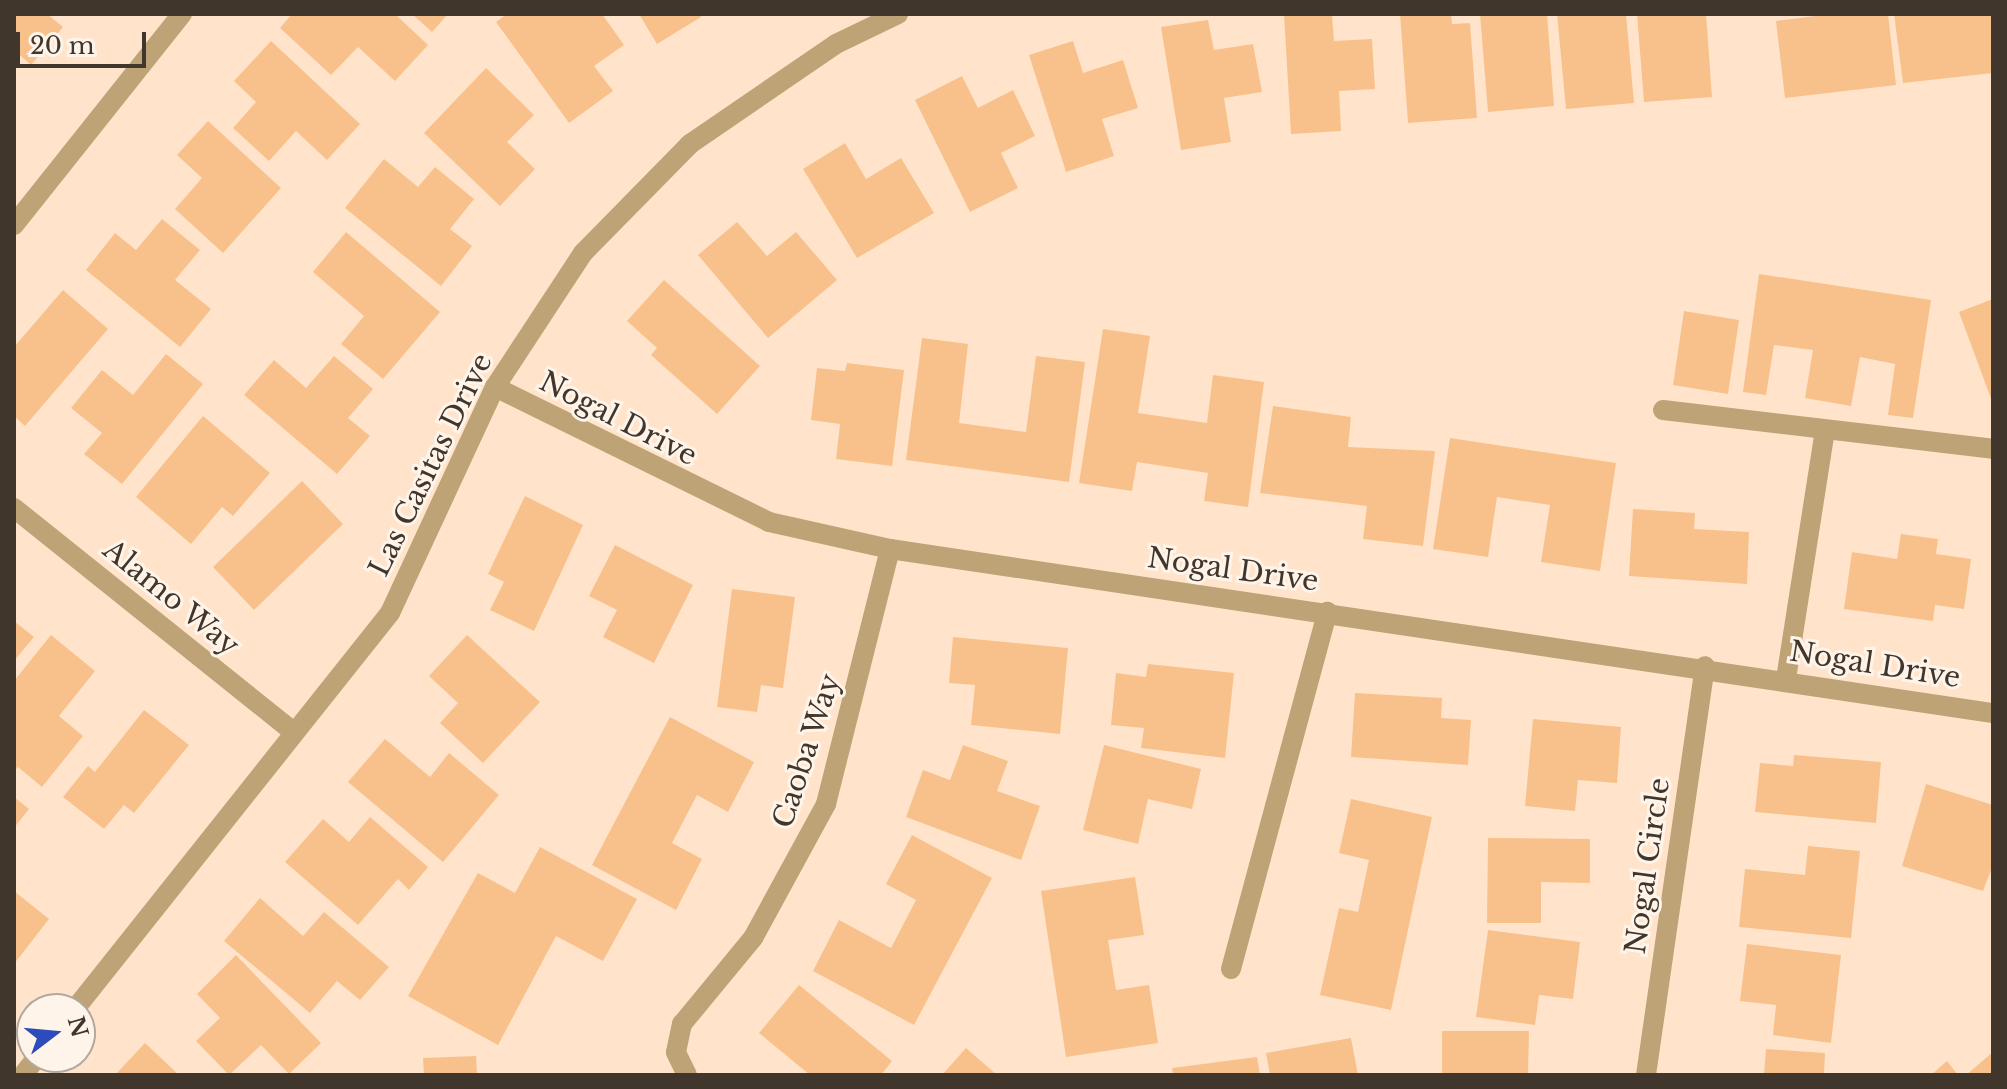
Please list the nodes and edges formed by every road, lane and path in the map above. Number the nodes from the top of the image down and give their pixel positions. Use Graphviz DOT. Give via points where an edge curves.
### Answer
graph roads {
  1 [pos="182,14"];
  2 [pos="898,14"];
  3 [pos="14,225"];
  4 [pos="495,387"];
  5 [pos="1663,410"];
  6 [pos="1825,430"];
  7 [pos="1993,449"];
  8 [pos="14,508"];
  9 [pos="890,549"];
  10 [pos="1327,612"];
  11 [pos="1705,666"];
  12 [pos="1786,679"];
  13 [pos="1993,713"];
  14 [pos="292,731"];
  15 [pos="1231,969"];
  16 [pos="87,993"];
  17 [pos="687,1075"];
  18 [pos="1646,1075"];
  1 -- 3 [label="street"];
  2 -- 4 [label="street, Las Casitas Drive" via="758,93 639,190 574,266"];
  4 -- 9 [label="street, Nogal Drive" via="769,522"];
  4 -- 14 [label="street, Las Casitas Drive" via="390,613"];
  5 -- 6 [label="street"];
  6 -- 7 [label="street"];
  6 -- 12 [label="street"];
  8 -- 14 [label="street, Alamo Way"];
  9 -- 10 [label="street, Nogal Drive"];
  9 -- 17 [label="street, Caoba Way" via="826,804 753,938 682,1024 676,1052"];
  10 -- 11 [label="street, Nogal Drive"];
  10 -- 15 [label="street"];
  11 -- 12 [label="street, Nogal Drive"];
  11 -- 18 [label="street, Nogal Circle"];
  12 -- 13 [label="street, Nogal Drive"];
  14 -- 16 [label="street, Las Casitas Drive"];
}
